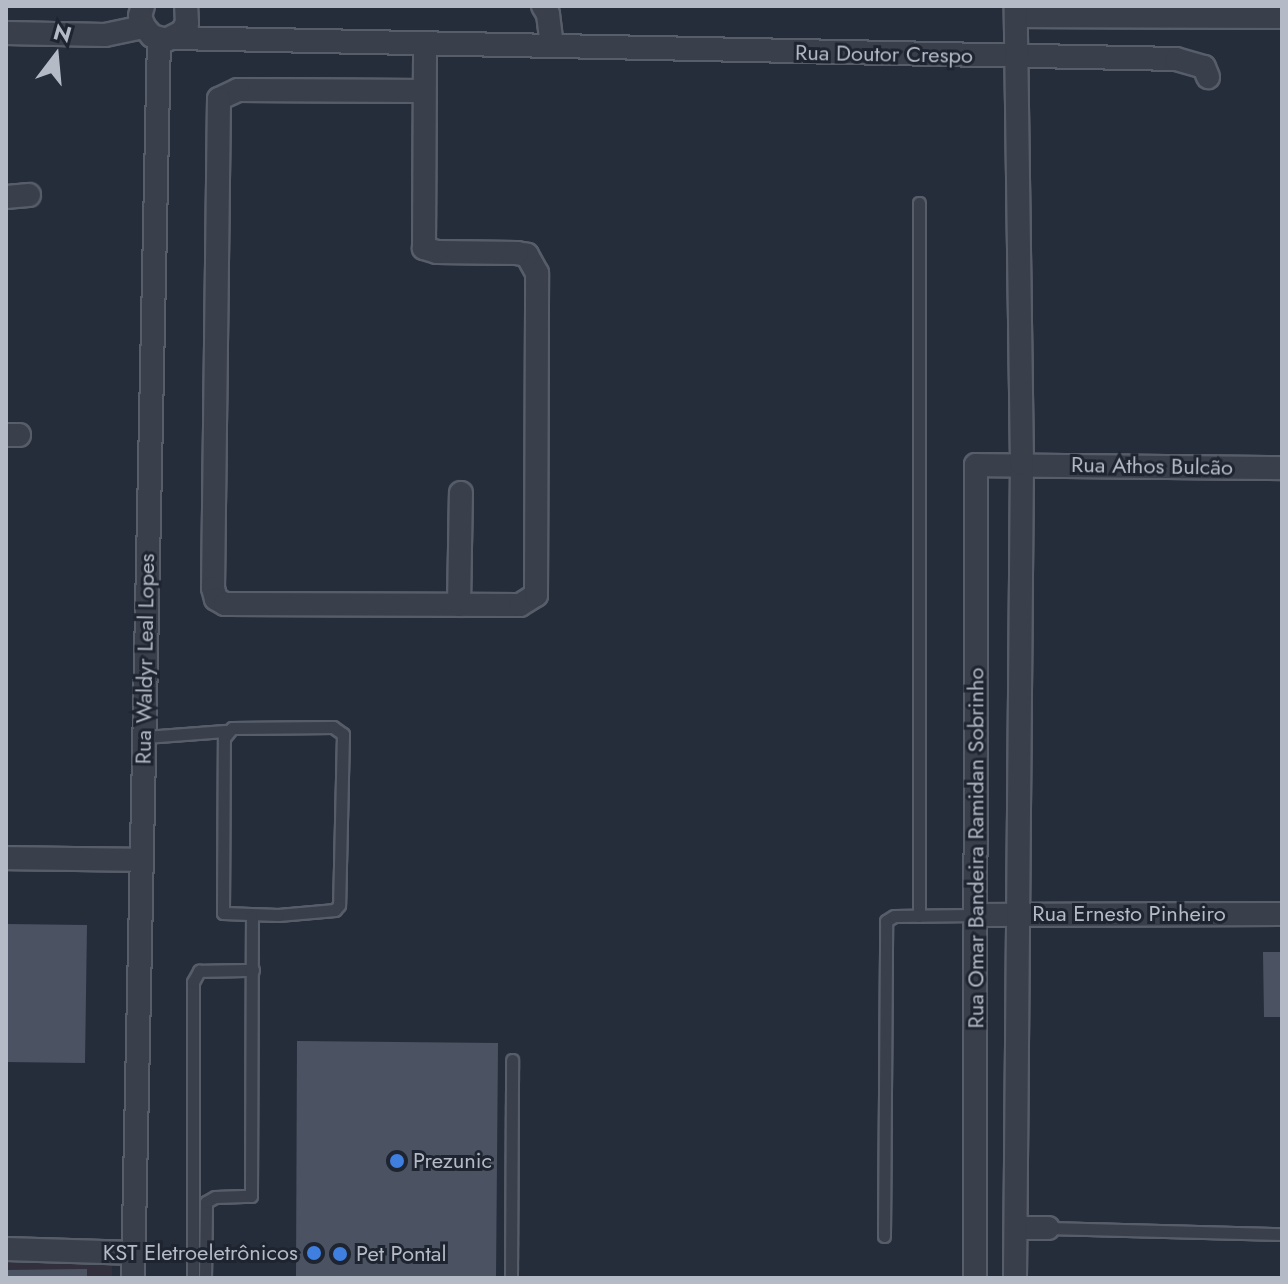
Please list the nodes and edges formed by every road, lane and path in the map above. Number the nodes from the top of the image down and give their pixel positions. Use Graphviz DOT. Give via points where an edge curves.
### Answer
graph roads {
  1 [pos="186,6"];
  2 [pos="543,6"];
  3 [pos="1016,11"];
  4 [pos="1282,17"];
  5 [pos="155,28"];
  6 [pos="6,33"];
  7 [pos="425,44"];
  8 [pos="552,46"];
  9 [pos="1015,57"];
  10 [pos="1208,77"];
  11 [pos="424,91"];
  12 [pos="919,203"];
  13 [pos="1022,464"];
  14 [pos="1282,468"];
  15 [pos="461,493"];
  16 [pos="459,605"];
  17 [pos="226,731"];
  18 [pos="144,737"];
  19 [pos="6,858"];
  20 [pos="141,860"];
  21 [pos="1018,914"];
  22 [pos="1282,914"];
  23 [pos="976,915"];
  24 [pos="252,916"];
  25 [pos="919,916"];
  26 [pos="253,970"];
  27 [pos="512,1060"];
  28 [pos="1017,1228"];
  29 [pos="1048,1228"];
  30 [pos="1282,1234"];
  31 [pos="884,1236"];
  32 [pos="6,1249"];
  33 [pos="134,1253"];
  34 [pos="133,1278"];
  35 [pos="193,1278"];
  36 [pos="205,1278"];
  37 [pos="511,1278"];
  38 [pos="975,1278"];
  39 [pos="1015,1278"];
  1 -- 5 [label="street, Rua Waldyr Leal Lopes" via="187,23"];
  2 -- 8 [label="street"];
  3 -- 4 [label="street"];
  3 -- 9 [label="street, Rua Omar Bandeira Ramidan Sobrinho"];
  5 -- 6 [label="street, Rua Doutor Crespo" via="105,35"];
  5 -- 7 [label="street, Rua Doutor Crespo"];
  5 -- 18 [label="street, Rua Waldyr Leal Lopes"];
  7 -- 8 [label="street, Rua Doutor Crespo"];
  7 -- 11 [label="street"];
  8 -- 9 [label="street, Rua Doutor Crespo"];
  9 -- 10 [label="street, Rua Doutor Crespo" via="1176,59 1204,67"];
  9 -- 13 [label="street, Rua Omar Bandeira Ramidan Sobrinho"];
  11 -- 16 [label="street" via="424,248 527,255 537,273 536,595 520,605"];
  11 -- 16 [label="street" via="238,90 219,99 213,588 216,599 239,606"];
  12 -- 25 [label="lane"];
  13 -- 14 [label="street, Rua Athos Bulcão"];
  13 -- 21 [label="street, Rua Omar Bandeira Ramidan Sobrinho"];
  13 -- 23 [label="street, Rua Omar Bandeira Ramidan Sobrinho" via="981,463 975,472"];
  15 -- 16 [label="street"];
  17 -- 18 [label="lane"];
  17 -- 24 [label="lane" via="221,908 231,916"];
  17 -- 24 [label="lane" via="333,727 343,734 339,905 329,913"];
  18 -- 20 [label="street, Rua Waldyr Leal Lopes"];
  19 -- 20 [label="street"];
  20 -- 33 [label="street, Rua Waldyr Leal Lopes"];
  21 -- 22 [label="street, Rua Ernesto Pinheiro"];
  21 -- 23 [label="street, Rua Ernesto Pinheiro"];
  21 -- 28 [label="street, Rua Omar Bandeira Ramidan Sobrinho"];
  23 -- 25 [label="lane"];
  23 -- 38 [label="street, Rua Omar Bandeira Ramidan Sobrinho"];
  24 -- 26 [label="lane"];
  25 -- 31 [label="lane" via="889,917 885,926"];
  26 -- 35 [label="lane" via="199,971 193,982"];
  26 -- 36 [label="lane" via="251,1196 206,1202"];
  27 -- 37 [label="lane"];
  28 -- 29 [label="street"];
  28 -- 39 [label="street, Rua Omar Bandeira Ramidan Sobrinho"];
  29 -- 30 [label="lane"];
  32 -- 33 [label="street"];
  33 -- 34 [label="street, Rua Waldyr Leal Lopes"];
}
